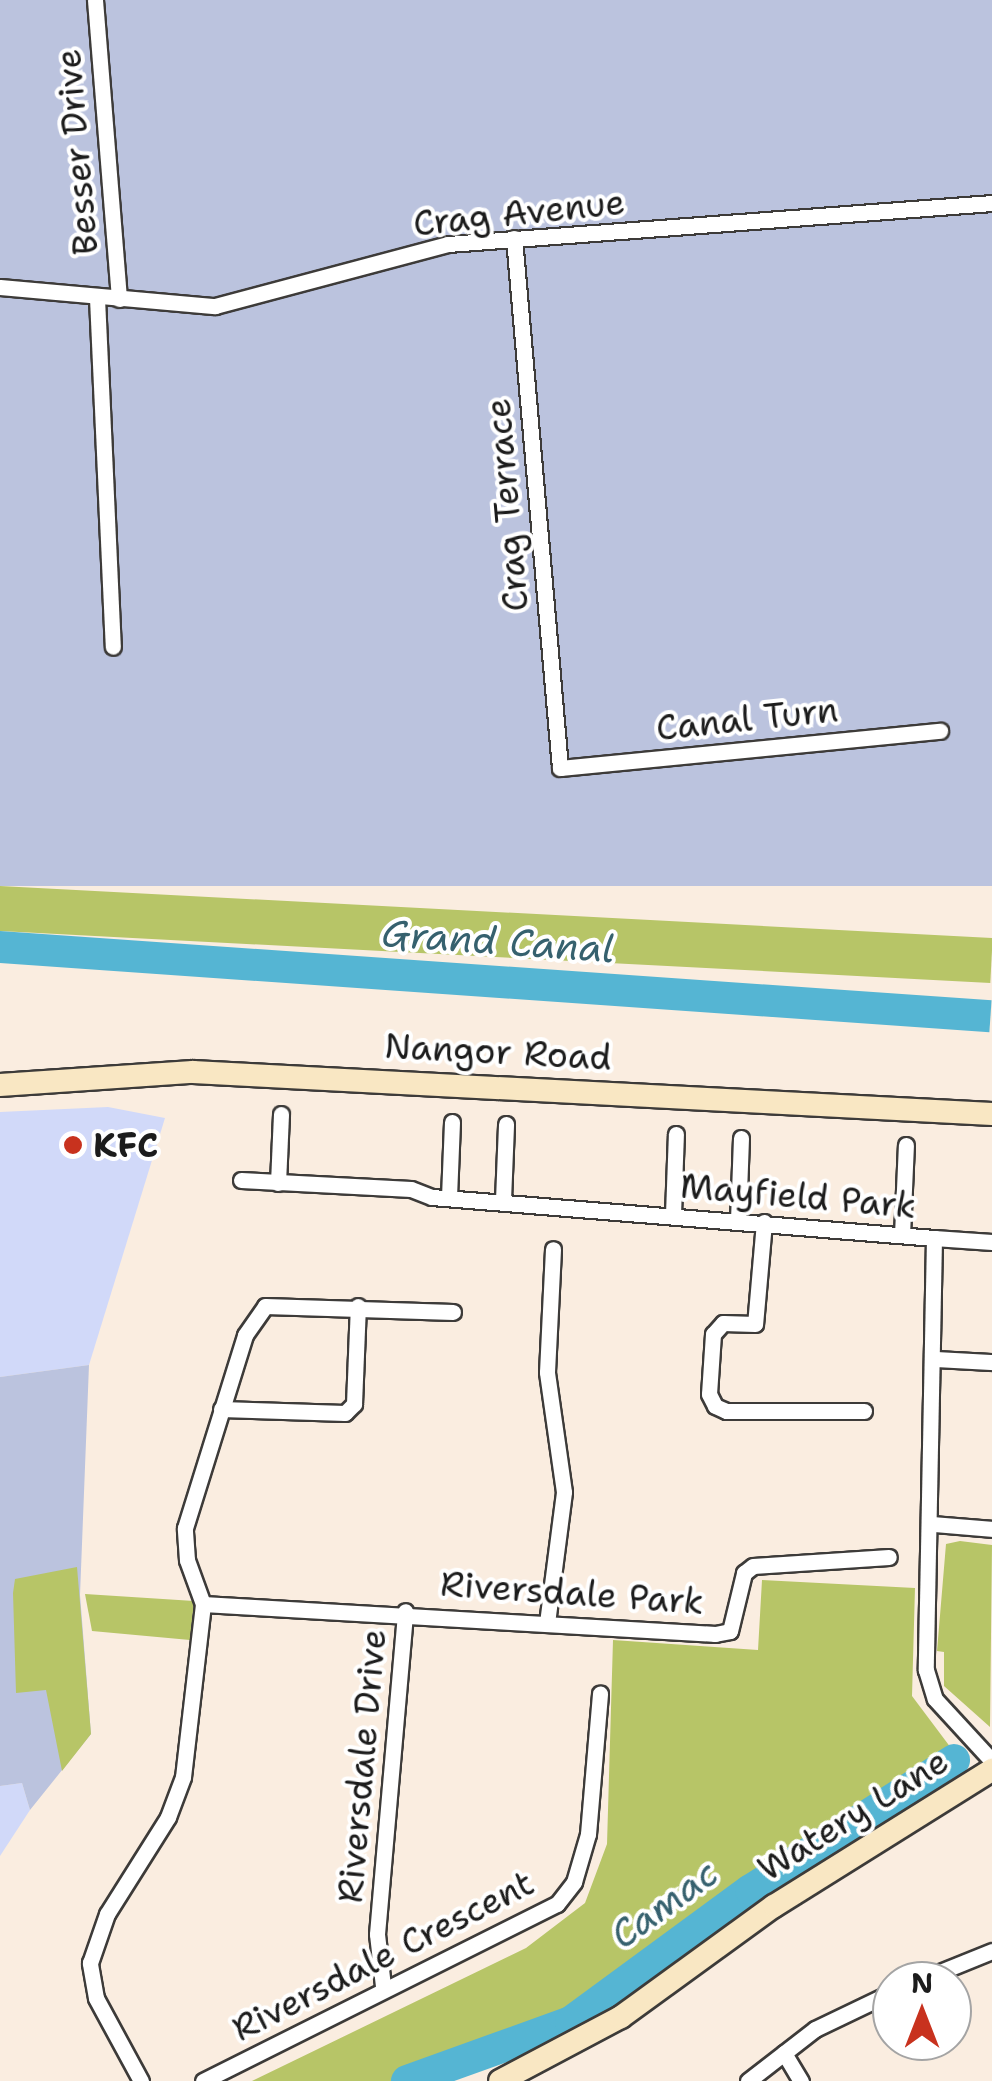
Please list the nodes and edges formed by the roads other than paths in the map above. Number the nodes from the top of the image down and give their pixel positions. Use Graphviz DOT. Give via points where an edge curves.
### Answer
graph roads {
  1 [pos="96,0"];
  2 [pos="992,203"];
  3 [pos="514,238"];
  4 [pos="0,287"];
  5 [pos="97,298"];
  6 [pos="118,299"];
  7 [pos="113,647"];
  8 [pos="940,730"];
  9 [pos="560,768"];
  10 [pos="0,1085"];
  11 [pos="281,1114"];
  12 [pos="992,1114"];
  13 [pos="452,1122"];
  14 [pos="506,1124"];
  15 [pos="676,1134"];
  16 [pos="741,1138"];
  17 [pos="906,1145"];
  18 [pos="241,1180"];
  19 [pos="278,1182"];
  20 [pos="449,1198"];
  21 [pos="503,1200"];
  22 [pos="673,1214"];
  23 [pos="738,1220"];
  24 [pos="764,1222"];
  25 [pos="902,1236"];
  26 [pos="934,1238"];
  27 [pos="992,1242"];
  28 [pos="554,1249"];
  29 [pos="358,1306"];
  30 [pos="453,1312"];
  31 [pos="934,1359"];
  32 [pos="992,1362"];
  33 [pos="221,1409"];
  34 [pos="864,1411"];
  35 [pos="933,1524"];
  36 [pos="992,1529"];
  37 [pos="888,1556"];
  38 [pos="203,1604"];
  39 [pos="405,1612"];
  40 [pos="546,1623"];
  41 [pos="600,1694"];
  42 [pos="990,1761"];
  43 [pos="992,1950"];
  44 [pos="966,1961"];
  45 [pos="383,1986"];
  46 [pos="872,2001"];
  47 [pos="784,2053"];
  48 [pos="141,2081"];
  49 [pos="202,2081"];
  50 [pos="500,2081"];
  51 [pos="748,2081"];
  52 [pos="802,2081"];
  1 -- 6 [label="street, Besser Drive"];
  2 -- 3 [label="street, Crag Avenue"];
  3 -- 6 [label="street, Crag Avenue" via="424,248 215,306"];
  3 -- 9 [label="street, Crag Terrace"];
  4 -- 5 [label="street, Crag Avenue"];
  5 -- 6 [label="street, Crag Avenue"];
  5 -- 7 [label="street"];
  8 -- 9 [label="street, Canal Turn"];
  10 -- 12 [label="main road, Nangor Road" via="193,1072"];
  11 -- 19 [label="street"];
  13 -- 20 [label="street"];
  14 -- 21 [label="street"];
  15 -- 22 [label="street"];
  16 -- 23 [label="street"];
  17 -- 25 [label="street"];
  18 -- 19 [label="street, Mayfield Park"];
  19 -- 20 [label="street, Mayfield Park"];
  20 -- 21 [label="street, Mayfield Park"];
  21 -- 22 [label="street, Mayfield Park"];
  22 -- 23 [label="street, Mayfield Park"];
  23 -- 24 [label="street, Mayfield Park"];
  24 -- 25 [label="street, Mayfield Park"];
  24 -- 34 [label="street" via="755,1324 723,1323 713,1334 709,1394 715,1406"];
  25 -- 26 [label="street, Mayfield Park"];
  26 -- 27 [label="street"];
  26 -- 31 [label="street, Mayfield Park"];
  28 -- 40 [label="street" via="548,1372 564,1492"];
  29 -- 30 [label="street"];
  29 -- 33 [label="street" via="265,1306 255,1312"];
  29 -- 33 [label="street" via="354,1404 345,1413"];
  31 -- 32 [label="street"];
  31 -- 35 [label="street, Mayfield Park"];
  33 -- 38 [label="street" via="185,1528 187,1560"];
  35 -- 36 [label="street"];
  35 -- 42 [label="street, Mayfield Park" via="926,1670 935,1699"];
  37 -- 40 [label="street, Riversdale Park" via="754,1566 744,1574 730,1631"];
  38 -- 39 [label="street, Riversdale Park"];
  38 -- 48 [label="street" via="183,1776 168,1817 108,1914 90,1963 96,1998"];
  39 -- 40 [label="street, Riversdale Park"];
  39 -- 45 [label="street, Riversdale Drive" via="378,1934"];
  41 -- 45 [label="street, Riversdale Crescent" via="588,1834 574,1882 556,1904"];
  42 -- 50 [label="main road, Watery Lane" via="621,2017"];
  43 -- 44 [label="street"];
  45 -- 49 [label="street, Riversdale Crescent"];
  46 -- 47 [label="street" via="816,2028"];
  47 -- 51 [label="street"];
  47 -- 52 [label="street"];
}
